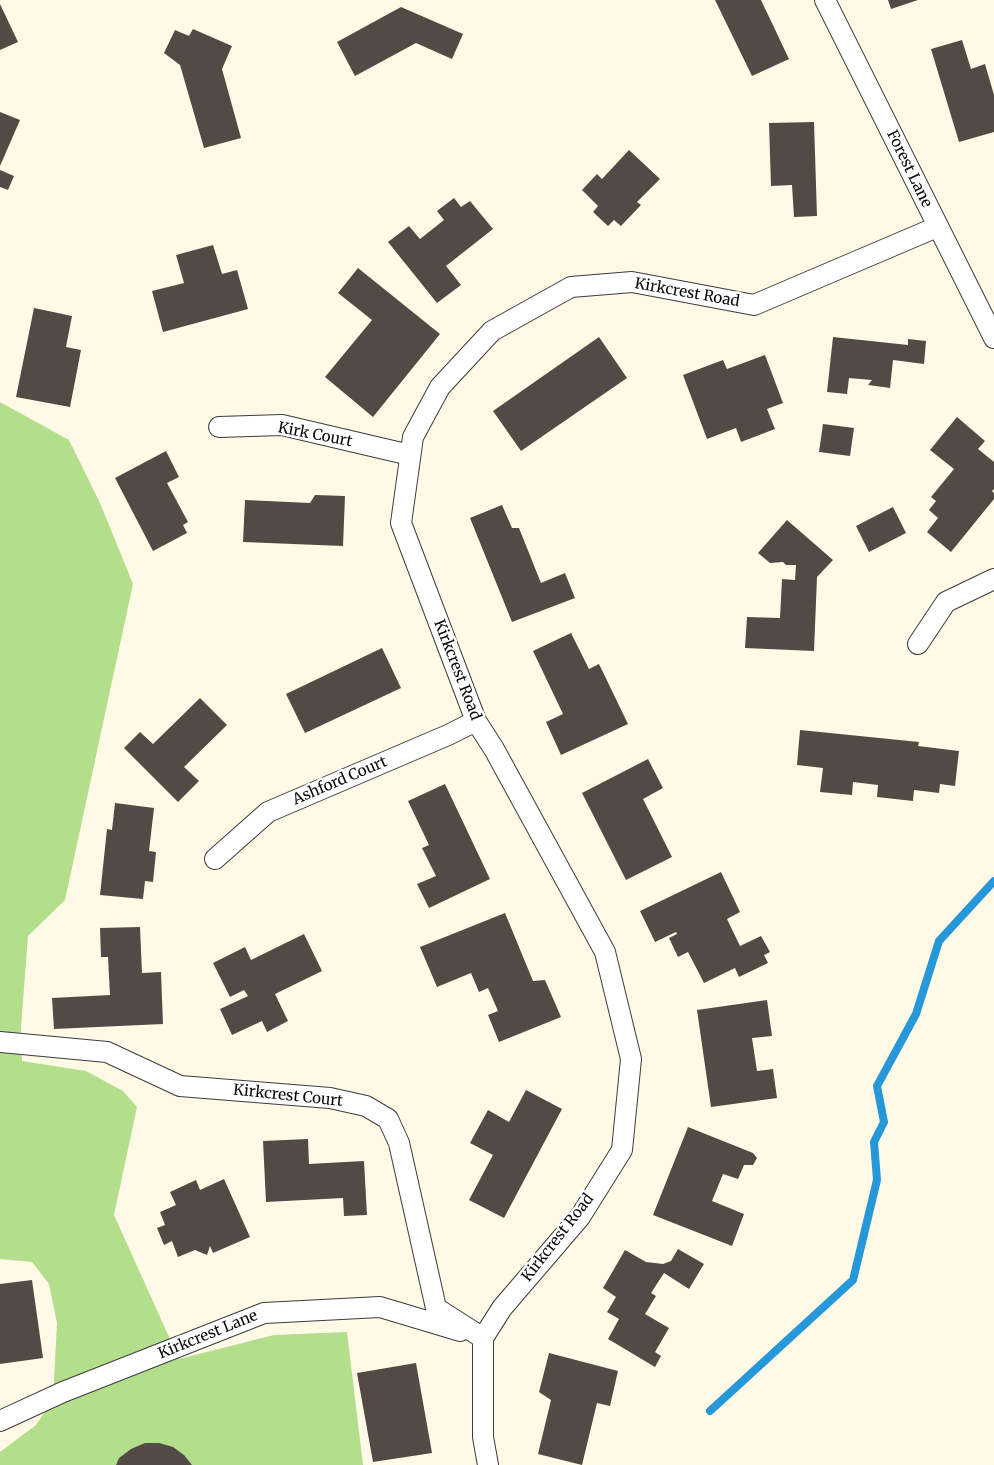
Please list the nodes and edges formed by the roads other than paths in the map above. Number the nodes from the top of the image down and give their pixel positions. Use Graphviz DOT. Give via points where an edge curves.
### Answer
graph roads {
  1 [pos="825,0"];
  2 [pos="937,227"];
  3 [pos="994,338"];
  4 [pos="219,427"];
  5 [pos="410,455"];
  6 [pos="994,578"];
  7 [pos="918,644"];
  8 [pos="476,721"];
  9 [pos="215,859"];
  10 [pos="0,1042"];
  11 [pos="484,1338"];
  12 [pos="0,1421"];
  13 [pos="488,1465"];
  1 -- 2 [label="street, Forest Lane"];
  2 -- 3 [label="street, Forest Lane"];
  2 -- 5 [label="street, Kirkcrest Road" via="754,305 632,282 571,286 492,331 440,387 413,437"];
  4 -- 5 [label="street, Kirk Court" via="282,425"];
  5 -- 8 [label="street, Kirkcrest Road" via="401,523"];
  6 -- 7 [label="street" via="946,602"];
  8 -- 9 [label="street, Ashford Court" via="268,812"];
  8 -- 11 [label="street, Kirkcrest Road" via="605,952 631,1059 622,1150 580,1217 502,1308"];
  10 -- 11 [label="street, Kirkcrest Court" via="107,1052 180,1086 330,1098 366,1106 388,1119 399,1143 436,1308"];
  11 -- 12 [label="street, Kirkcrest Lane" via="380,1307 264,1313 63,1392"];
  11 -- 13 [label="street" via="483,1437"];
}
